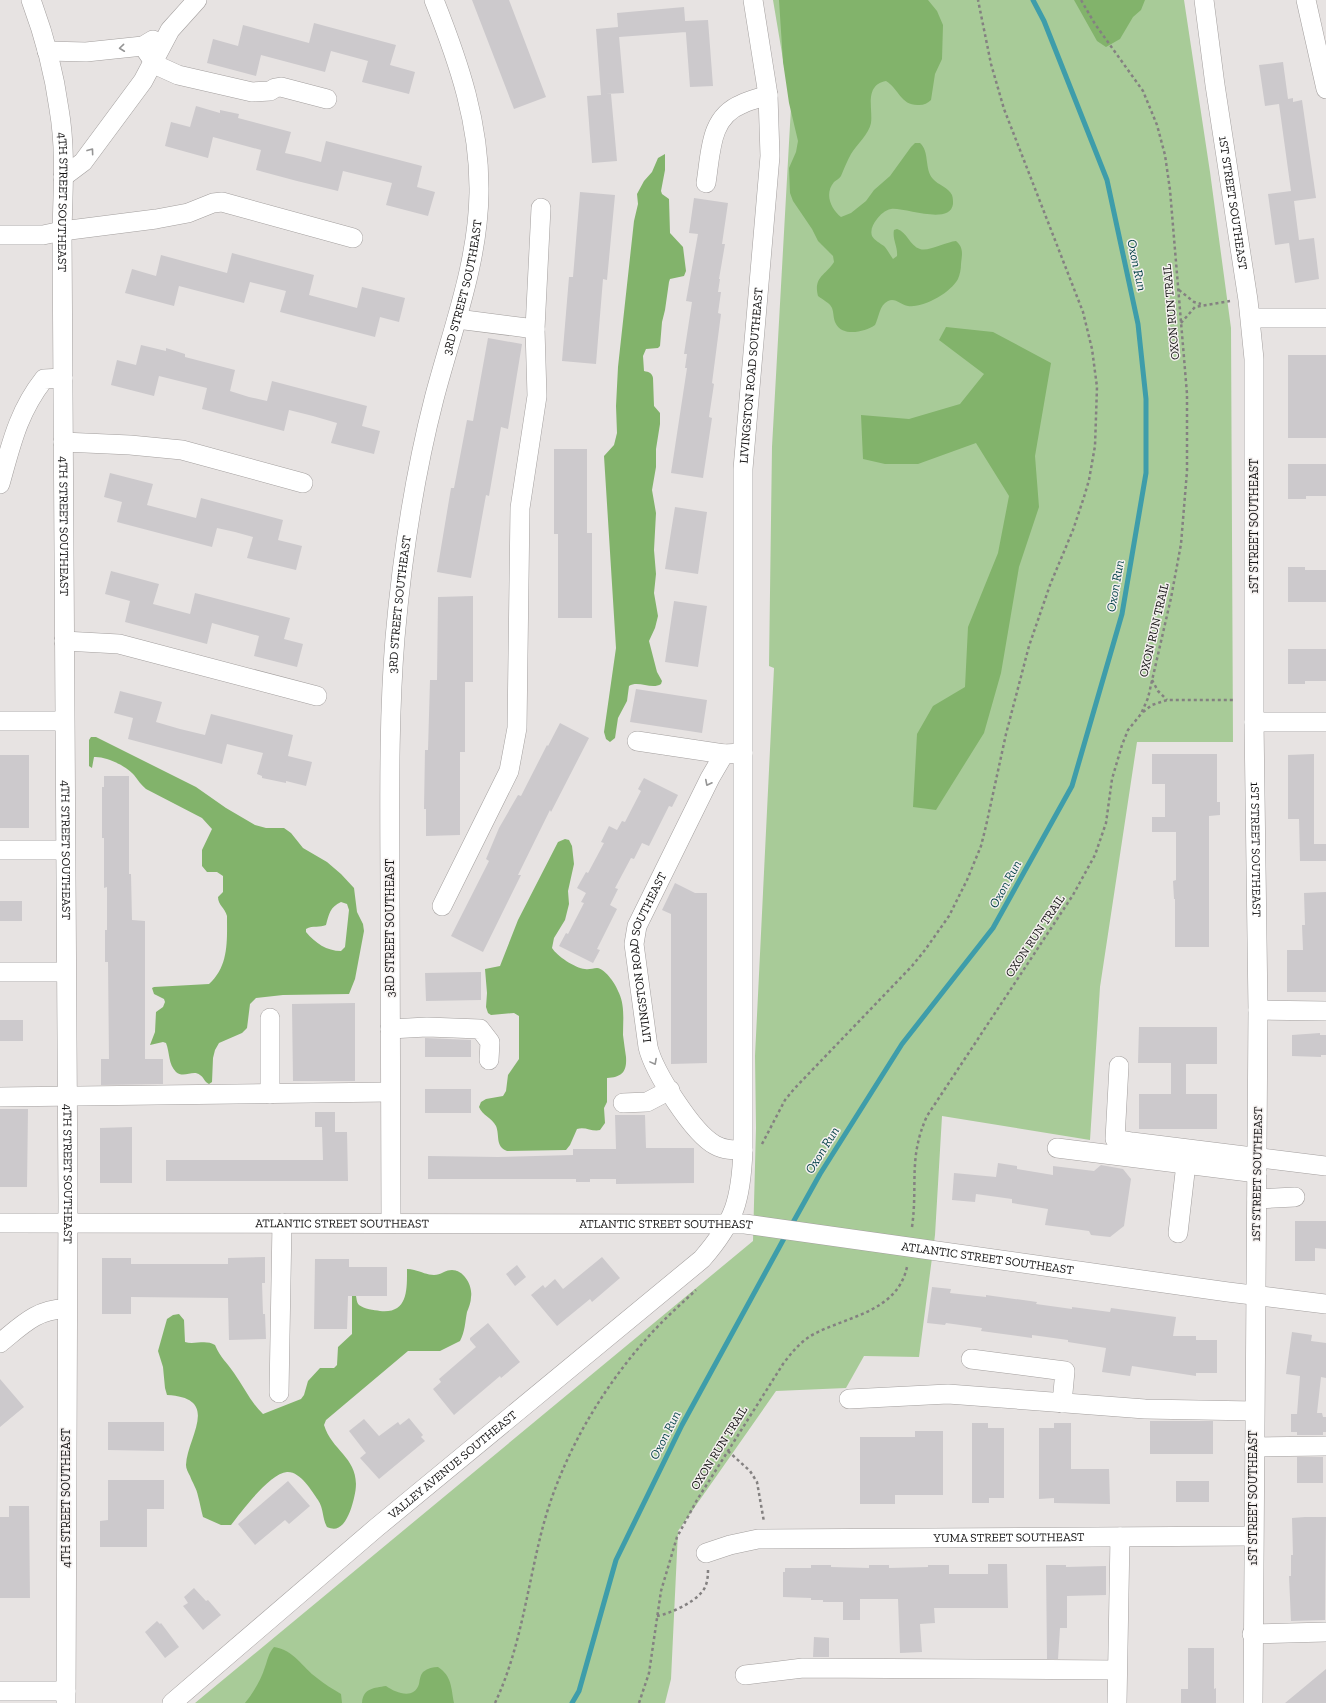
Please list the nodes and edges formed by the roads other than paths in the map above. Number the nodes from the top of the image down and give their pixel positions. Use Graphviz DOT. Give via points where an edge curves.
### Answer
graph roads {
  1 [pos="31,0"];
  2 [pos="198,0"];
  3 [pos="434,0"];
  4 [pos="753,0"];
  5 [pos="1204,0"];
  6 [pos="1306,0"];
  7 [pos="170,30"];
  8 [pos="143,46"];
  9 [pos="47,51"];
  10 [pos="154,62"];
  11 [pos="1326,88"];
  12 [pos="768,95"];
  13 [pos="326,99"];
  14 [pos="63,177"];
  15 [pos="706,183"];
  16 [pos="541,208"];
  17 [pos="62,231"];
  18 [pos="0,235"];
  19 [pos="353,238"];
  20 [pos="457,318"];
  21 [pos="1251,318"];
  22 [pos="1326,318"];
  23 [pos="535,328"];
  24 [pos="63,378"];
  25 [pos="63,442"];
  26 [pos="303,483"];
  27 [pos="0,484"];
  28 [pos="64,641"];
  29 [pos="317,696"];
  30 [pos="0,720"];
  31 [pos="64,721"];
  32 [pos="1254,722"];
  33 [pos="1326,722"];
  34 [pos="637,741"];
  35 [pos="743,753"];
  36 [pos="724,754"];
  37 [pos="0,850"];
  38 [pos="65,850"];
  39 [pos="442,906"];
  40 [pos="0,972"];
  41 [pos="66,972"];
  42 [pos="1258,1010"];
  43 [pos="1326,1011"];
  44 [pos="270,1018"];
  45 [pos="390,1029"];
  46 [pos="489,1060"];
  47 [pos="1119,1066"];
  48 [pos="670,1090"];
  49 [pos="390,1092"];
  50 [pos="270,1094"];
  51 [pos="0,1097"];
  52 [pos="67,1098"];
  53 [pos="623,1104"];
  54 [pos="1057,1148"];
  55 [pos="742,1150"];
  56 [pos="1186,1164"];
  57 [pos="1257,1165"];
  58 [pos="1326,1166"];
  59 [pos="1295,1197"];
  60 [pos="1257,1199"];
  61 [pos="0,1223"];
  62 [pos="68,1223"];
  63 [pos="282,1223"];
  64 [pos="391,1223"];
  65 [pos="728,1224"];
  66 [pos="1178,1233"];
  67 [pos="1255,1296"];
  68 [pos="1326,1304"];
  69 [pos="66,1309"];
  70 [pos="0,1342"];
  71 [pos="971,1359"];
  72 [pos="279,1393"];
  73 [pos="849,1398"];
  74 [pos="1062,1402"];
  75 [pos="1254,1410"];
  76 [pos="1326,1446"];
  77 [pos="1254,1447"];
  78 [pos="1253,1536"];
  79 [pos="1120,1537"];
  80 [pos="706,1553"];
  81 [pos="1326,1632"];
  82 [pos="1252,1634"];
  83 [pos="1117,1670"];
  84 [pos="745,1675"];
  85 [pos="0,1691"];
  86 [pos="66,1697"];
  87 [pos="172,1703"];
  88 [pos="1117,1703"];
  89 [pos="1252,1703"];
  1 -- 9 [label="street, 4TH STREET SOUTHEAST"];
  2 -- 7 [label="street"];
  3 -- 20 [label="street, 3RD STREET SOUTHEAST" via="466,90 478,161 479,203 475,242"];
  4 -- 12 [label="street, LIVINGSTON ROAD SOUTHEAST"];
  5 -- 21 [label="street, 1ST STREET SOUTHEAST"];
  6 -- 11 [label="street"];
  7 -- 8 [label="street"];
  7 -- 10 [label="street"];
  8 -- 9 [label="street, one-way" via="86,52"];
  8 -- 10 [label="street"];
  9 -- 14 [label="street, 4TH STREET SOUTHEAST" via="60,110"];
  10 -- 13 [label="street" via="178,75 252,92 270,91 281,87"];
  14 -- 10 [label="street, one-way" via="83,162 143,81"];
  12 -- 15 [label="street" via="741,104 721,118 713,135"];
  12 -- 35 [label="street, LIVINGSTON ROAD SOUTHEAST" via="768,174 743,469"];
  14 -- 17 [label="street, 4TH STREET SOUTHEAST"];
  16 -- 23 [label="street"];
  17 -- 18 [label="street" via="42,235"];
  17 -- 19 [label="street" via="156,218 222,202"];
  17 -- 24 [label="street, 4TH STREET SOUTHEAST"];
  20 -- 23 [label="street"];
  20 -- 45 [label="street, 3RD STREET SOUTHEAST" via="434,399 418,474 404,551 395,638 390,759"];
  21 -- 22 [label="street"];
  21 -- 32 [label="street, 1ST STREET SOUTHEAST" via="1254,382"];
  23 -- 39 [label="street" via="536,396 520,508 517,728 509,771"];
  24 -- 25 [label="street, 4TH STREET SOUTHEAST"];
  24 -- 27 [label="street" via="44,379 31,395 13,437"];
  25 -- 26 [label="street" via="182,450"];
  25 -- 28 [label="street, 4TH STREET SOUTHEAST"];
  28 -- 29 [label="street" via="119,644"];
  28 -- 31 [label="street, 4TH STREET SOUTHEAST"];
  30 -- 31 [label="street"];
  31 -- 38 [label="street, 4TH STREET SOUTHEAST"];
  32 -- 33 [label="street"];
  32 -- 42 [label="street, 1ST STREET SOUTHEAST"];
  34 -- 36 [label="street"];
  35 -- 36 [label="street"];
  35 -- 55 [label="street, LIVINGSTON ROAD SOUTHEAST"];
  36 -- 48 [label="street, LIVINGSTON ROAD SOUTHEAST, one-way" via="637,926 634,938 650,1054"];
  37 -- 38 [label="street"];
  38 -- 41 [label="street, 4TH STREET SOUTHEAST"];
  40 -- 41 [label="street"];
  41 -- 52 [label="street, 4TH STREET SOUTHEAST"];
  42 -- 43 [label="street"];
  42 -- 57 [label="street, 1ST STREET SOUTHEAST"];
  44 -- 50 [label="street"];
  45 -- 46 [label="street" via="427,1027 480,1030 490,1042"];
  45 -- 49 [label="street, 3RD STREET SOUTHEAST"];
  47 -- 57 [label="street" via="1116,1139"];
  48 -- 53 [label="street" via="647,1102"];
  48 -- 55 [label="street, LIVINGSTON ROAD SOUTHEAST" via="690,1121 708,1140 723,1148"];
  49 -- 50 [label="street"];
  49 -- 64 [label="street, 3RD STREET SOUTHEAST"];
  50 -- 52 [label="street"];
  51 -- 52 [label="street"];
  52 -- 62 [label="street, 4TH STREET SOUTHEAST"];
  54 -- 56 [label="street"];
  55 -- 65 [label="street, LIVINGSTON ROAD SOUTHEAST" via="739,1193"];
  56 -- 57 [label="street"];
  56 -- 66 [label="street"];
  57 -- 58 [label="street"];
  57 -- 60 [label="street, 1ST STREET SOUTHEAST"];
  59 -- 60 [label="street"];
  60 -- 67 [label="street, 1ST STREET SOUTHEAST"];
  61 -- 62 [label="street, ATLANTIC STREET SOUTHEAST"];
  62 -- 63 [label="street, ATLANTIC STREET SOUTHEAST"];
  62 -- 69 [label="street, 4TH STREET SOUTHEAST"];
  63 -- 64 [label="street, ATLANTIC STREET SOUTHEAST"];
  63 -- 72 [label="street"];
  64 -- 65 [label="street, ATLANTIC STREET SOUTHEAST"];
  65 -- 67 [label="street, ATLANTIC STREET SOUTHEAST" via="841,1237"];
  65 -- 87 [label="street, VALLEY AVENUE SOUTHEAST" via="702,1259 376,1528"];
  67 -- 68 [label="street, ATLANTIC STREET SOUTHEAST"];
  67 -- 75 [label="street, 1ST STREET SOUTHEAST"];
  69 -- 70 [label="street" via="50,1310 36,1315"];
  69 -- 86 [label="street, 4TH STREET SOUTHEAST"];
  71 -- 74 [label="street" via="1065,1371"];
  73 -- 74 [label="street" via="948,1394"];
  74 -- 75 [label="street" via="1145,1409"];
  75 -- 77 [label="street, 1ST STREET SOUTHEAST"];
  76 -- 77 [label="street"];
  77 -- 78 [label="street, 1ST STREET SOUTHEAST"];
  78 -- 79 [label="street, YUMA STREET SOUTHEAST"];
  78 -- 82 [label="street, 1ST STREET SOUTHEAST"];
  79 -- 80 [label="street, YUMA STREET SOUTHEAST" via="765,1539 730,1544"];
  79 -- 83 [label="street"];
  81 -- 82 [label="street"];
  82 -- 89 [label="street, 1ST STREET SOUTHEAST"];
  83 -- 84 [label="street" via="803,1668"];
  83 -- 88 [label="street"];
  85 -- 86 [label="street"];
}
